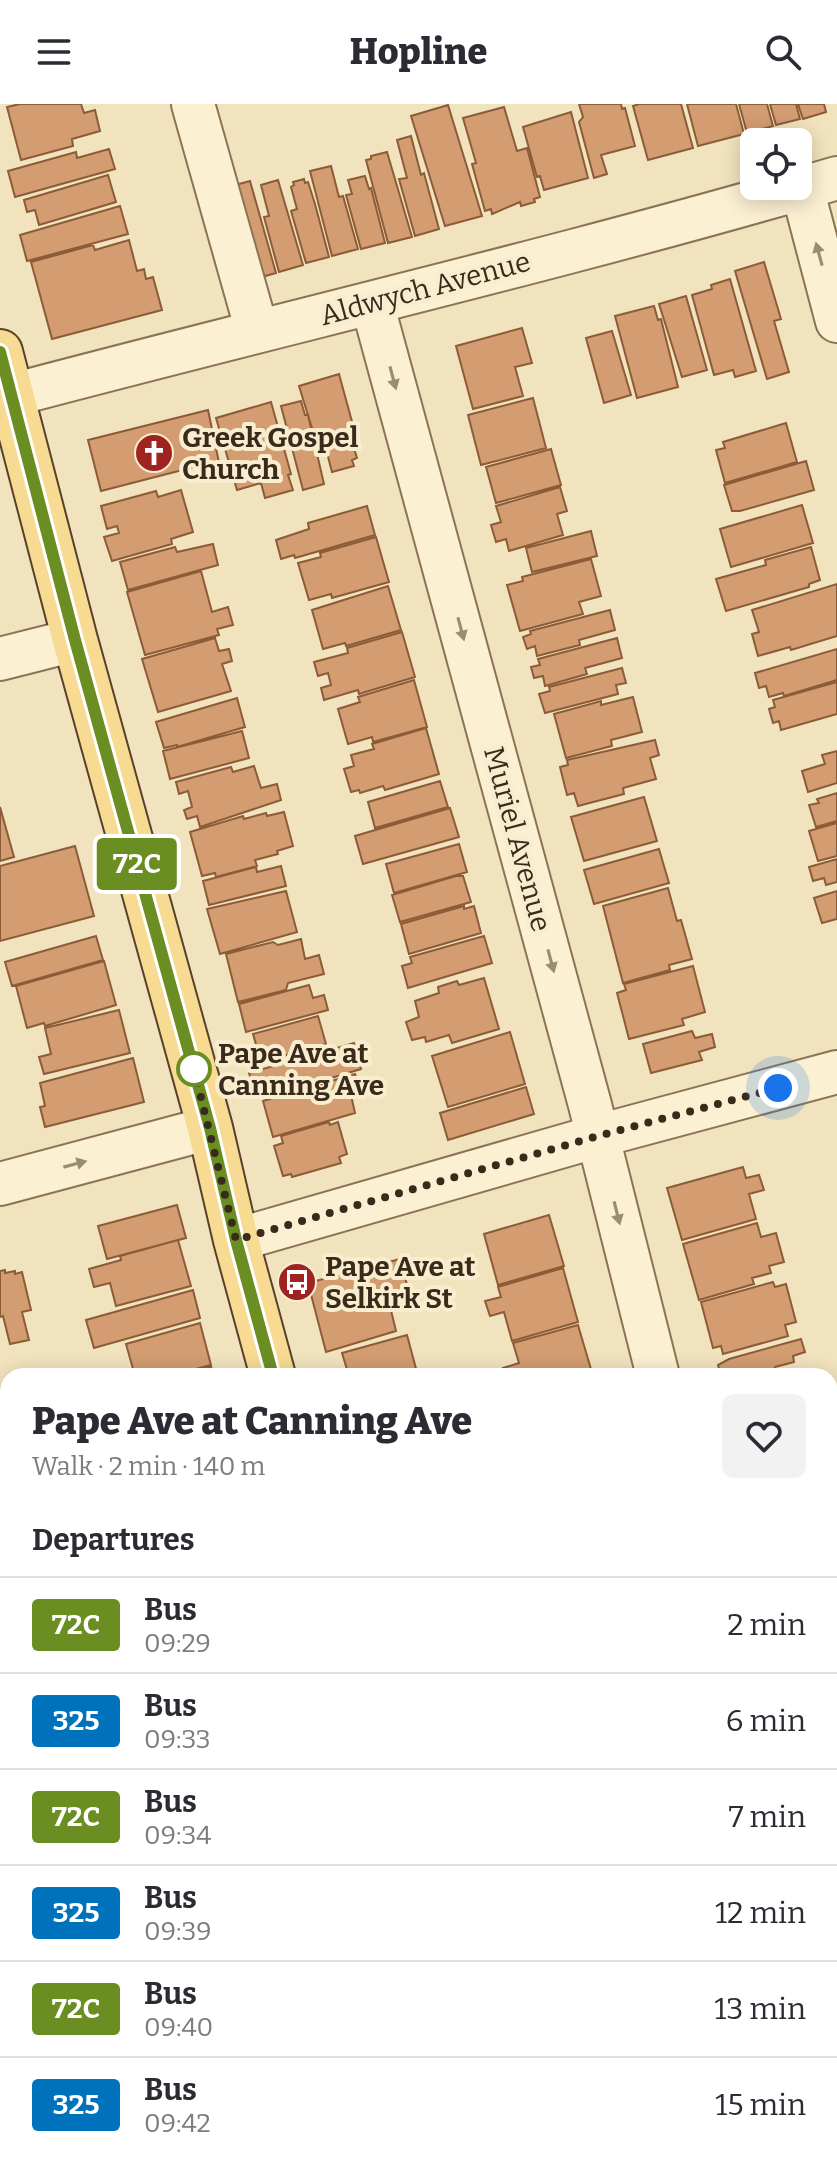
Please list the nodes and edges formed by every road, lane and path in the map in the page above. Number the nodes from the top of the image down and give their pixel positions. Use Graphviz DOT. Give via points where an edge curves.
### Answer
graph roads {
  1 [pos="193,104"];
  2 [pos="820,183"];
  3 [pos="372,303"];
  4 [pos="837,321"];
  5 [pos="257,331"];
  6 [pos="0,352"];
  7 [pos="12,395"];
  8 [pos="75,640"];
  9 [pos="0,659"];
  10 [pos="837,1072"];
  11 [pos="210,1128"];
  12 [pos="598,1136"];
  13 [pos="0,1184"];
  14 [pos="236,1240"];
  15 [pos="271,1368"];
  16 [pos="656,1368"];
  1 -- 5 [label="street"];
  2 -- 3 [label="street, Aldwych Avenue"];
  4 -- 2 [label="street, one-way"];
  3 -- 5 [label="street, Aldwych Avenue"];
  3 -- 12 [label="street, Muriel Avenue, one-way"];
  5 -- 7 [label="street, Aldwych Avenue"];
  6 -- 7 [label="main road"];
  7 -- 8 [label="main road"];
  8 -- 9 [label="street"];
  8 -- 11 [label="main road"];
  10 -- 12 [label="street"];
  13 -- 11 [label="street, one-way"];
  11 -- 14 [label="main road"];
  12 -- 14 [label="street"];
  12 -- 16 [label="street, Muriel Avenue, one-way"];
  14 -- 15 [label="main road"];
}
